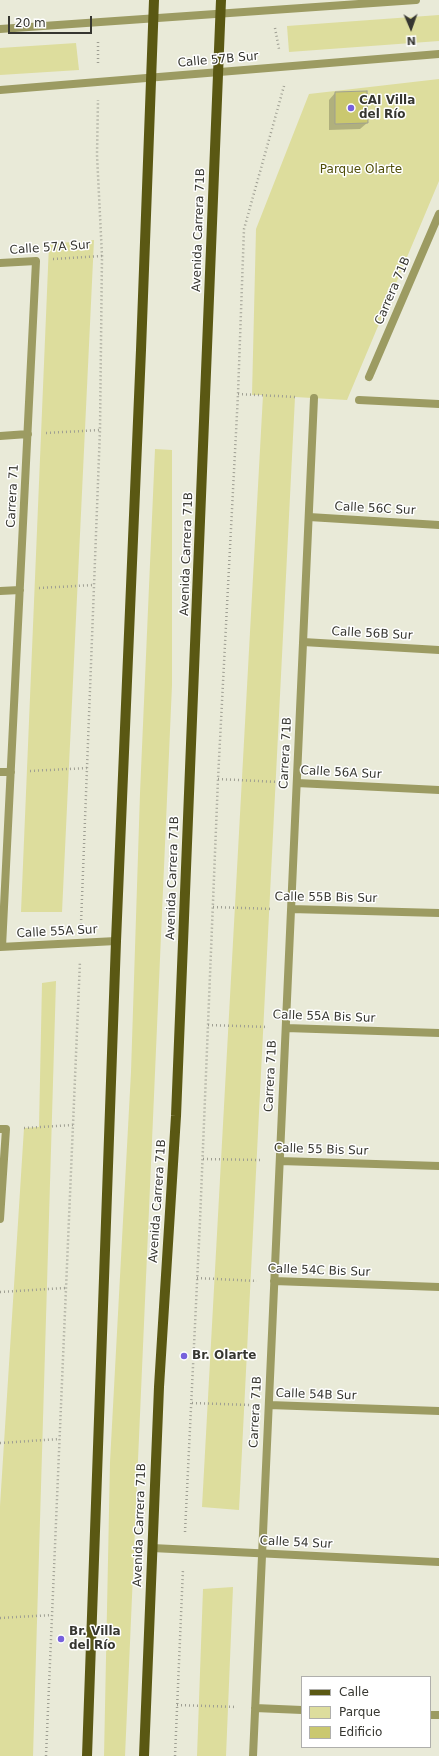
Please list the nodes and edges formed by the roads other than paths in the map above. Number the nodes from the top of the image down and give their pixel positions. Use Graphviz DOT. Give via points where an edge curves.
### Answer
graph roads {
  1 [pos="154,0"];
  2 [pos="221,0"];
  3 [pos="416,0"];
  4 [pos="220,14"];
  5 [pos="153,18"];
  6 [pos="0,28"];
  7 [pos="439,54"];
  8 [pos="218,72"];
  9 [pos="150,78"];
  10 [pos="0,90"];
  11 [pos="439,214"];
  12 [pos="36,260"];
  13 [pos="0,263"];
  14 [pos="369,377"];
  15 [pos="314,398"];
  16 [pos="359,400"];
  17 [pos="439,404"];
  18 [pos="28,434"];
  19 [pos="0,436"];
  20 [pos="309,518"];
  21 [pos="439,525"];
  22 [pos="20,590"];
  23 [pos="0,591"];
  24 [pos="303,642"];
  25 [pos="439,650"];
  26 [pos="0,772"];
  27 [pos="11,772"];
  28 [pos="297,783"];
  29 [pos="439,790"];
  30 [pos="291,909"];
  31 [pos="439,913"];
  32 [pos="116,941"];
  33 [pos="1,947"];
  34 [pos="286,1028"];
  35 [pos="439,1032"];
  36 [pos="3,1129"];
  37 [pos="280,1161"];
  38 [pos="439,1166"];
  39 [pos="0,1219"];
  40 [pos="274,1281"];
  41 [pos="439,1287"];
  42 [pos="269,1405"];
  43 [pos="439,1411"];
  44 [pos="152,1548"];
  45 [pos="262,1553"];
  46 [pos="439,1562"];
  47 [pos="255,1708"];
  48 [pos="301,1710"];
  49 [pos="87,1756"];
  50 [pos="144,1756"];
  51 [pos="253,1756"];
  1 -- 5 [label="main road"];
  2 -- 4 [label="main road, Avenida Carrera 71B"];
  3 -- 4 [label="street"];
  4 -- 5 [label="street"];
  4 -- 8 [label="main road, Avenida Carrera 71B"];
  5 -- 6 [label="street"];
  5 -- 9 [label="main road"];
  7 -- 8 [label="street, Calle 57B Sur"];
  8 -- 9 [label="street, Calle 57B Sur"];
  8 -- 44 [label="main road, Avenida Carrera 71B" via="176,1116"];
  9 -- 10 [label="street, Calle 57B Sur"];
  9 -- 32 [label="main road"];
  11 -- 14 [label="street, Carrera 71B"];
  12 -- 13 [label="street, Calle 57A Sur"];
  12 -- 18 [label="street, Carrera 71"];
  15 -- 20 [label="street, Carrera 71B"];
  16 -- 17 [label="street"];
  18 -- 19 [label="street"];
  18 -- 22 [label="street, Carrera 71"];
  20 -- 21 [label="street, Calle 56C Sur"];
  20 -- 24 [label="street, Carrera 71B"];
  22 -- 23 [label="street"];
  22 -- 27 [label="street, Carrera 71"];
  24 -- 25 [label="street, Calle 56B Sur"];
  24 -- 28 [label="street, Carrera 71B"];
  26 -- 27 [label="street"];
  27 -- 33 [label="street, Carrera 71"];
  28 -- 29 [label="street, Calle 56A Sur"];
  28 -- 30 [label="street, Carrera 71B"];
  30 -- 31 [label="street, Calle 55B Bis Sur"];
  30 -- 34 [label="street, Carrera 71B"];
  32 -- 33 [label="street, Calle 55A Sur"];
  32 -- 49 [label="main road"];
  34 -- 35 [label="street, Calle 55A Bis Sur"];
  34 -- 37 [label="street, Carrera 71B"];
  36 -- 39 [label="street"];
  37 -- 38 [label="street, Calle 55 Bis Sur"];
  37 -- 40 [label="street, Carrera 71B"];
  40 -- 41 [label="street, Calle 54C Bis Sur"];
  40 -- 42 [label="street, Carrera 71B"];
  42 -- 43 [label="street, Calle 54B Sur"];
  42 -- 45 [label="street, Carrera 71B"];
  44 -- 45 [label="street, Calle 54 Sur"];
  44 -- 50 [label="main road, Avenida Carrera 71B"];
  45 -- 46 [label="street, Calle 54 Sur"];
  45 -- 47 [label="street, Carrera 71B"];
  47 -- 48 [label="street"];
  47 -- 51 [label="street, Carrera 71B"];
}
